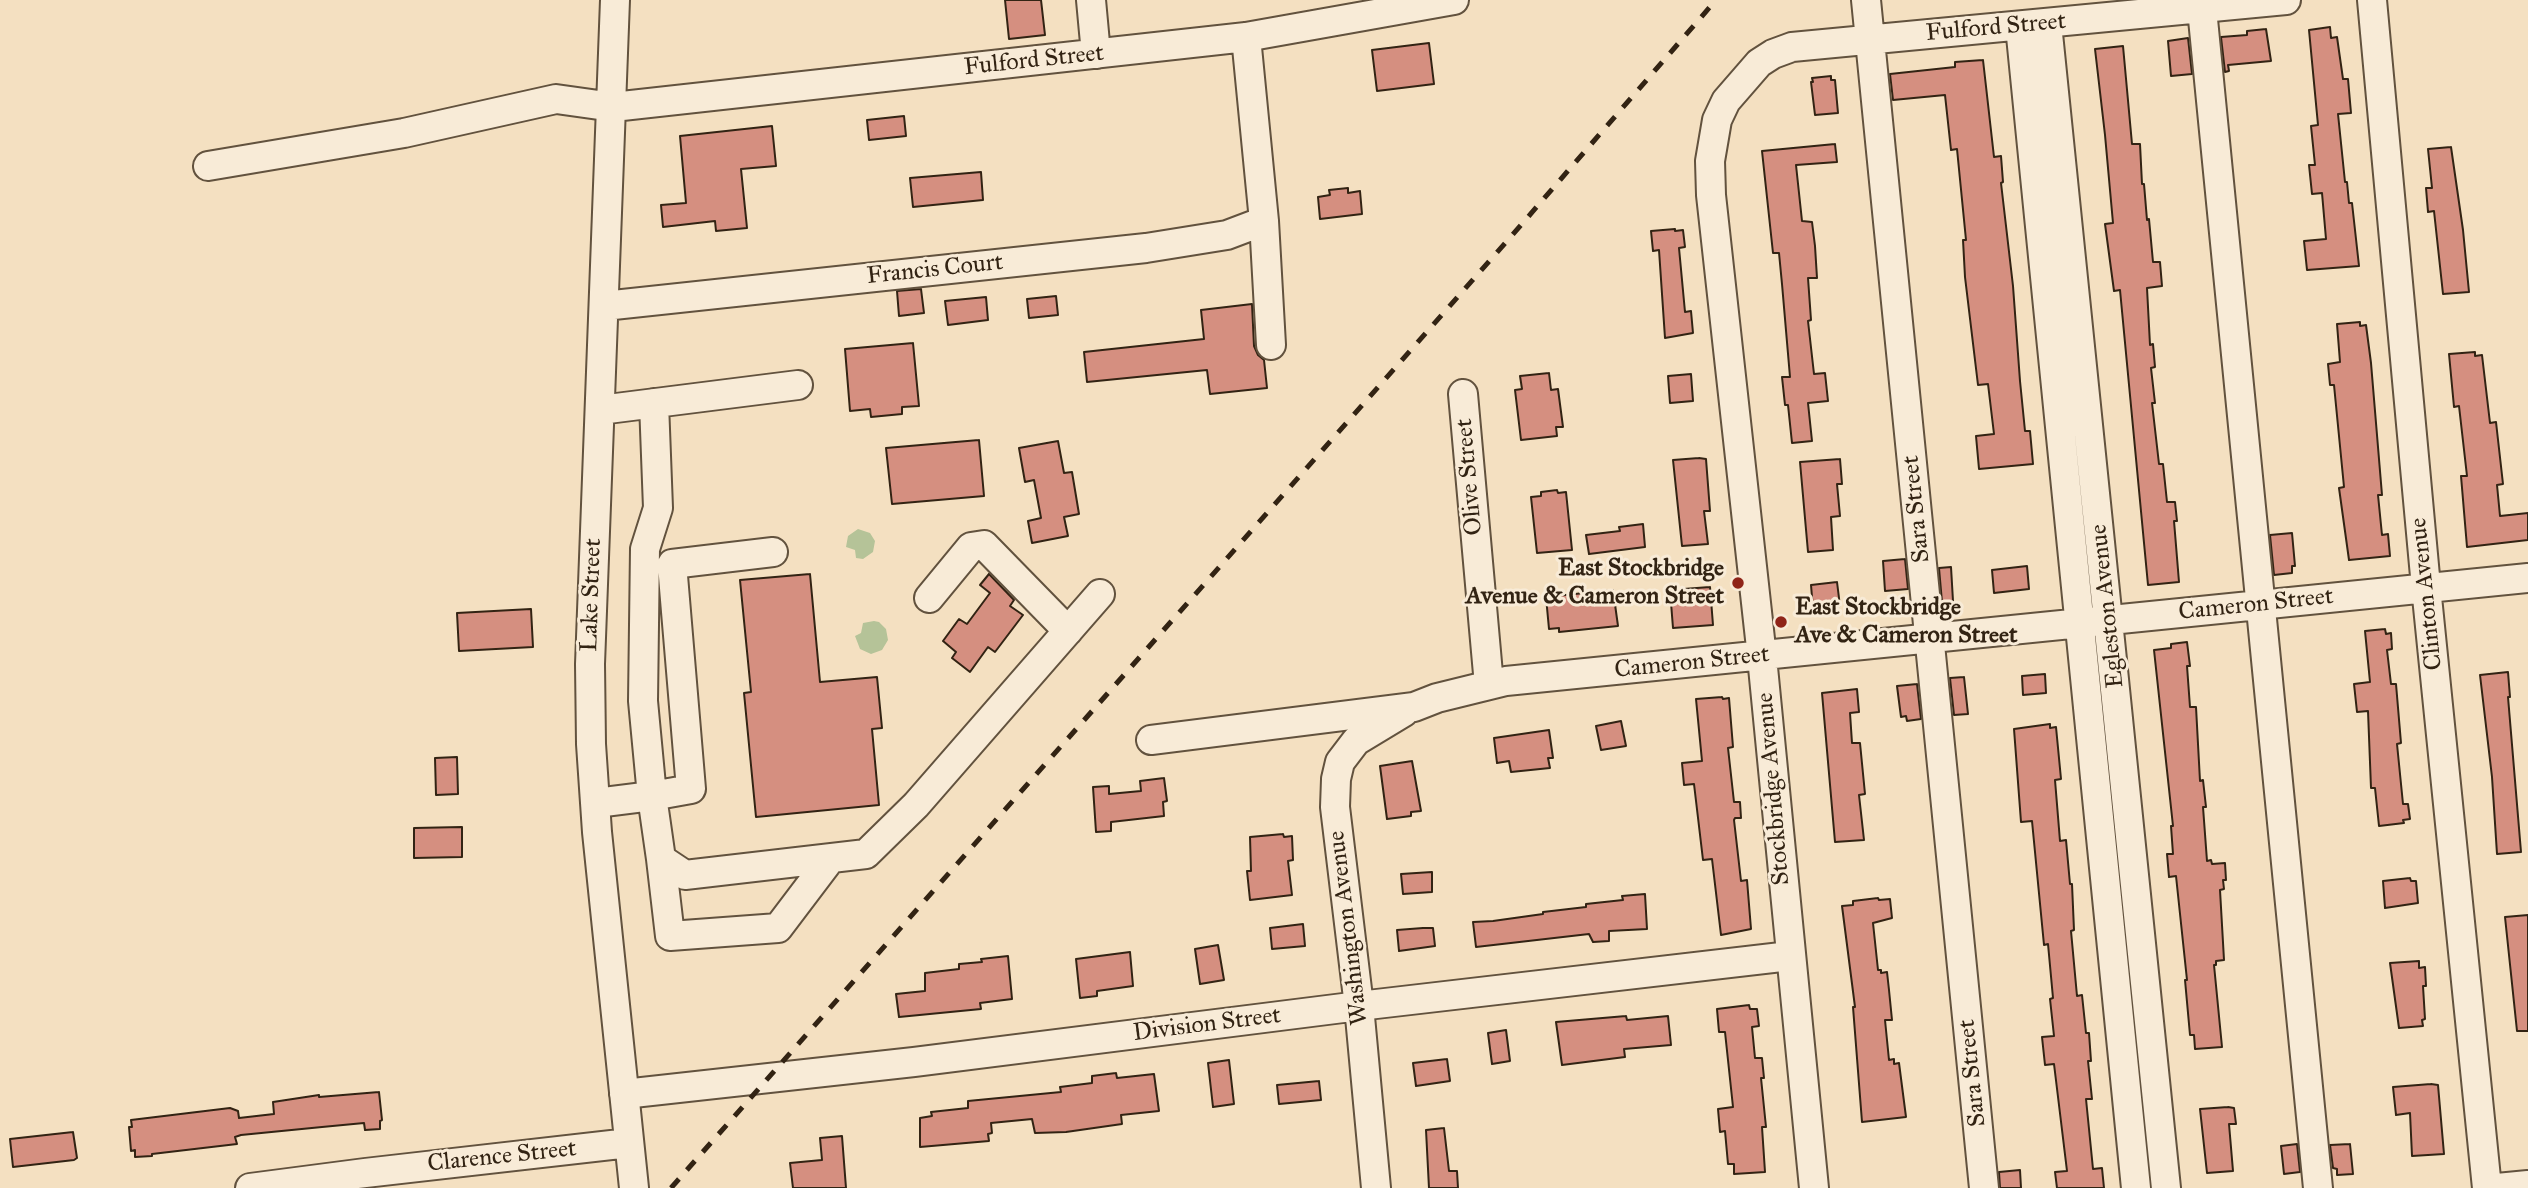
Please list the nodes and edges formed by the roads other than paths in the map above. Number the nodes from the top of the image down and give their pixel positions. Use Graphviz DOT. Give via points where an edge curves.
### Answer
graph roads {
  1 [pos="615,0"];
  2 [pos="1091,0"];
  3 [pos="1454,0"];
  4 [pos="1866,0"];
  5 [pos="2286,0"];
  6 [pos="2372,0"];
  7 [pos="2135,7"];
  8 [pos="2202,9"];
  9 [pos="2088,10"];
  10 [pos="2034,25"];
  11 [pos="1246,37"];
  12 [pos="1869,39"];
  13 [pos="1096,54"];
  14 [pos="1726,101"];
  15 [pos="613,107"];
  16 [pos="208,166"];
  17 [pos="1264,221"];
  18 [pos="604,306"];
  19 [pos="2078,320"];
  20 [pos="2049,323"];
  21 [pos="1270,345"];
  22 [pos="798,385"];
  23 [pos="1463,394"];
  24 [pos="654,403"];
  25 [pos="600,410"];
  26 [pos="773,552"];
  27 [pos="659,566"];
  28 [pos="2528,578"];
  29 [pos="2426,587"];
  30 [pos="1100,594"];
  31 [pos="929,598"];
  32 [pos="2260,606"];
  33 [pos="2109,619"];
  34 [pos="2079,622"];
  35 [pos="1068,631"];
  36 [pos="1930,639"];
  37 [pos="1762,657"];
  38 [pos="1489,685"];
  39 [pos="1414,707"];
  40 [pos="1152,740"];
  41 [pos="652,796"];
  42 [pos="596,803"];
  43 [pos="831,858"];
  44 [pos="661,859"];
  45 [pos="2140,924"];
  46 [pos="2110,926"];
  47 [pos="1790,956"];
  48 [pos="1359,1006"];
  49 [pos="624,1094"];
  50 [pos="629,1143"];
  51 [pos="366,1180"];
  52 [pos="2528,1185"];
  53 [pos="250,1188"];
  54 [pos="634,1188"];
  55 [pos="1376,1188"];
  56 [pos="1814,1188"];
  57 [pos="1984,1188"];
  58 [pos="2136,1188"];
  59 [pos="2166,1188"];
  60 [pos="2318,1188"];
  61 [pos="2487,1188"];
  62 [pos="2497,1188"];
  1 -- 15 [label="street, Lake Street"];
  2 -- 13 [label="street"];
  3 -- 11 [label="street, Fulford Street"];
  4 -- 12 [label="street, Sara Street"];
  5 -- 8 [label="street, Fulford Street"];
  6 -- 29 [label="street, Clinton Avenue"];
  7 -- 8 [label="street, Fulford Street"];
  7 -- 9 [label="street, Fulford Street"];
  8 -- 32 [label="street"];
  9 -- 10 [label="street, Fulford Street"];
  10 -- 12 [label="street, Fulford Street"];
  10 -- 19 [label="street, Egleston Avenue"];
  10 -- 20 [label="street, Egleston Avenue"];
  11 -- 13 [label="street, Fulford Street"];
  11 -- 17 [label="street"];
  12 -- 14 [label="street, Fulford Street" via="1792,47 1773,54 1759,63"];
  12 -- 36 [label="street, Sara Street"];
  13 -- 15 [label="street, Fulford Street"];
  14 -- 37 [label="street, Stockbridge Avenue" via="1712,141 1711,195"];
  15 -- 16 [label="street, Fulford Street" via="556,99 404,133"];
  15 -- 18 [label="street, Lake Street"];
  17 -- 18 [label="street, Francis Court" via="1227,235 1146,248"];
  17 -- 21 [label="street"];
  18 -- 25 [label="street, Lake Street"];
  19 -- 20 [label="street"];
  19 -- 33 [label="street, Egleston Avenue"];
  20 -- 34 [label="street, Egleston Avenue"];
  22 -- 24 [label="street"];
  23 -- 38 [label="street, Olive Street"];
  24 -- 25 [label="street"];
  24 -- 27 [label="street" via="658,508 645,549"];
  25 -- 42 [label="street, Lake Street" via="590,664"];
  26 -- 27 [label="street"];
  27 -- 41 [label="street" via="642,701"];
  27 -- 41 [label="street" via="691,789"];
  28 -- 29 [label="street, Cameron Street"];
  29 -- 32 [label="street, Cameron Street"];
  29 -- 61 [label="street, Clinton Avenue"];
  30 -- 35 [label="street"];
  31 -- 35 [label="street" via="971,547 984,545"];
  32 -- 33 [label="street, Cameron Street"];
  32 -- 60 [label="street"];
  33 -- 34 [label="street, Cameron Street"];
  33 -- 45 [label="street, Egleston Avenue"];
  34 -- 36 [label="street, Cameron Street"];
  34 -- 46 [label="street, Egleston Avenue"];
  35 -- 43 [label="street" via="902,821 866,853"];
  36 -- 37 [label="street, Cameron Street"];
  36 -- 57 [label="street, Sara Street"];
  37 -- 38 [label="street, Cameron Street"];
  37 -- 47 [label="street, Stockbridge Avenue"];
  38 -- 39 [label="street, Cameron Street"];
  39 -- 40 [label="street, Cameron Street"];
  39 -- 48 [label="street, Washington Avenue" via="1356,741 1340,762 1336,779 1335,807"];
  41 -- 42 [label="street"];
  41 -- 44 [label="street"];
  42 -- 49 [label="street, Lake Street"];
  43 -- 44 [label="street" via="685,876"];
  43 -- 44 [label="street" via="778,928 670,936"];
  45 -- 46 [label="street"];
  45 -- 59 [label="street, Egleston Avenue"];
  46 -- 58 [label="street, Egleston Avenue"];
  47 -- 48 [label="street, Division Street"];
  47 -- 56 [label="street, Stockbridge Avenue"];
  48 -- 49 [label="street, Division Street"];
  48 -- 55 [label="street, Washington Avenue"];
  49 -- 50 [label="street, Lake Street"];
  50 -- 51 [label="street, Clarence Street"];
  50 -- 54 [label="street, Lake Street"];
  51 -- 53 [label="street, Clarence Street"];
  52 -- 62 [label="street"];
}
